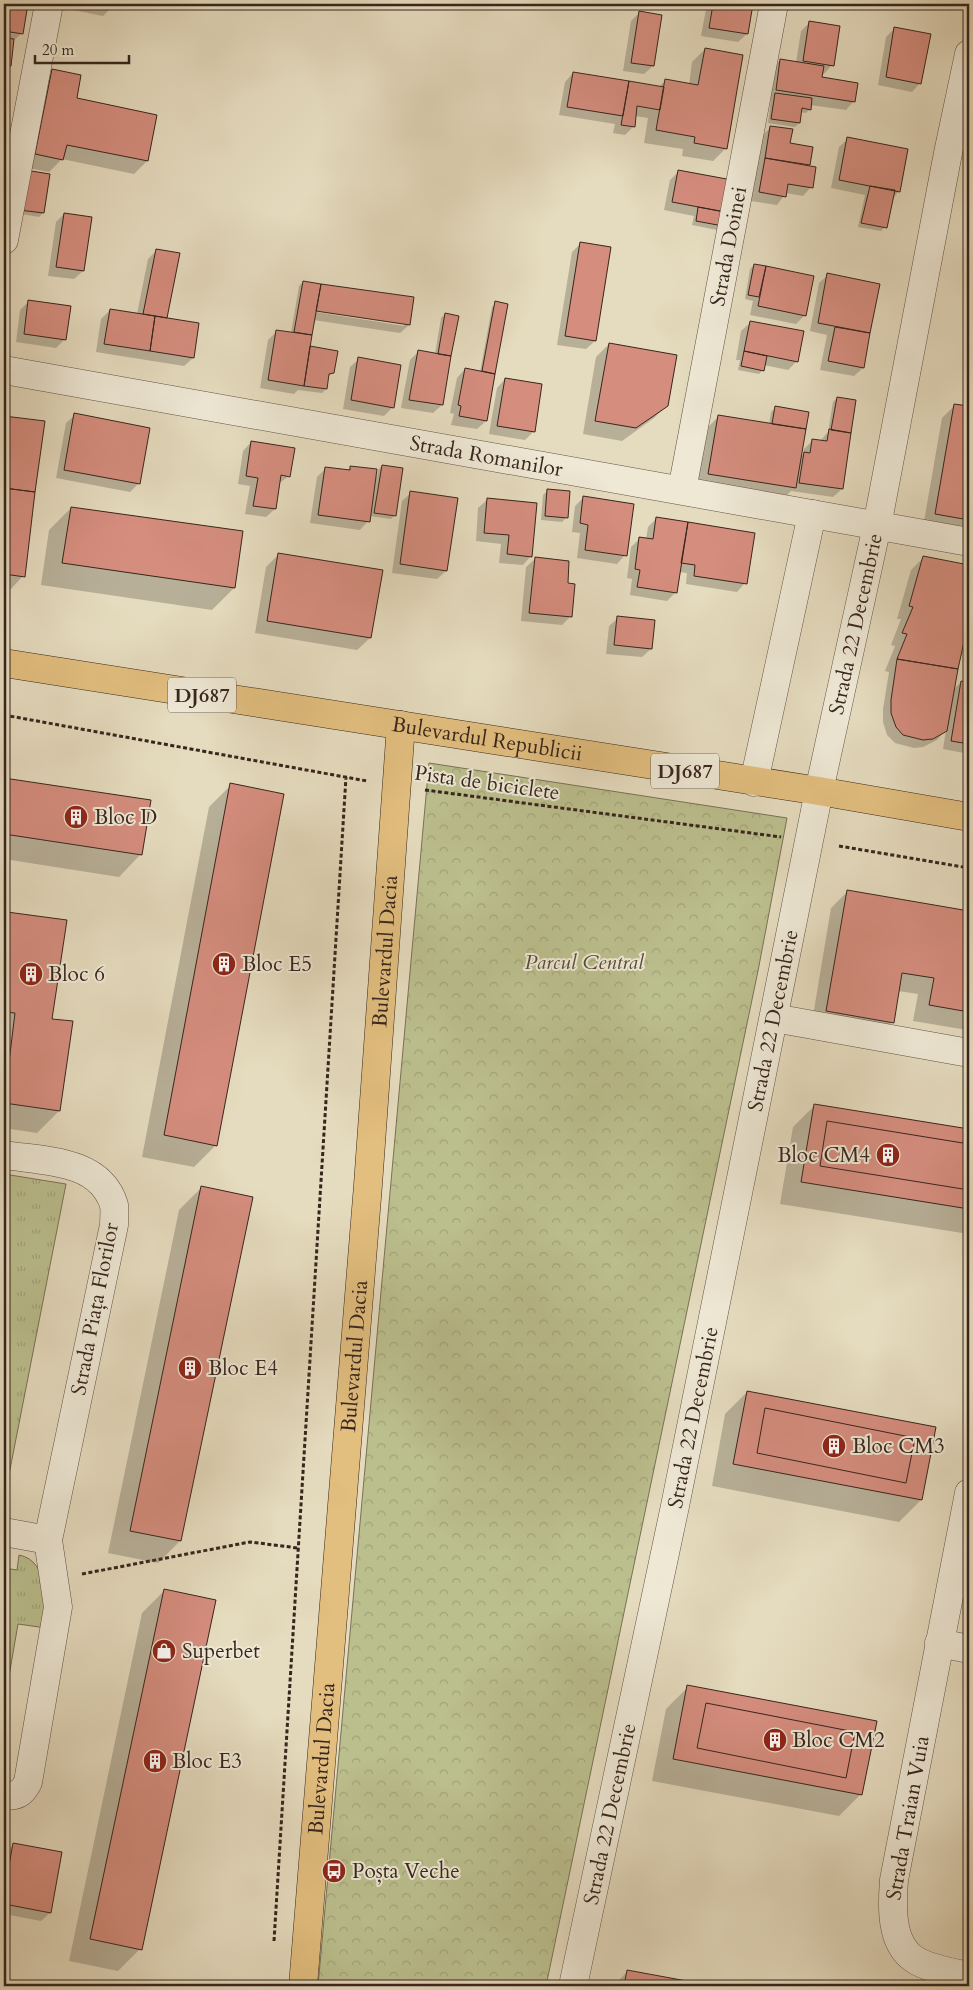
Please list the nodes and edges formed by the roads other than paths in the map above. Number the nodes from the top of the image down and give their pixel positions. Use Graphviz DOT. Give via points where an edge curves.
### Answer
graph roads {
  1 [pos="49,4"];
  2 [pos="774,4"];
  3 [pos="969,54"];
  4 [pos="4,240"];
  5 [pos="4,370"];
  6 [pos="682,490"];
  7 [pos="812,514"];
  8 [pos="877,526"];
  9 [pos="969,542"];
  10 [pos="4,664"];
  11 [pos="401,725"];
  12 [pos="754,782"];
  13 [pos="819,791"];
  14 [pos="969,816"];
  15 [pos="774,1018"];
  16 [pos="969,1053"];
  17 [pos="4,1155"];
  18 [pos="969,1493"];
  19 [pos="4,1532"];
  20 [pos="48,1540"];
  21 [pos="939,1643"];
  22 [pos="969,1649"];
  23 [pos="4,1796"];
  24 [pos="953,1978"];
  25 [pos="303,1986"];
  26 [pos="573,1986"];
  1 -- 4 [label="street"];
  2 -- 6 [label="street, Strada Doinei"];
  3 -- 8 [label="street, Strada 22 Decembrie"];
  5 -- 6 [label="street, Strada Romanilor"];
  6 -- 7 [label="street, Strada Romanilor"];
  7 -- 8 [label="street, Strada Romanilor"];
  7 -- 12 [label="street"];
  8 -- 9 [label="street, Strada Romanilor"];
  8 -- 13 [label="street, Strada 22 Decembrie"];
  10 -- 11 [label="main road, Bulevardul Republicii / DJ687"];
  11 -- 12 [label="main road, Bulevardul Republicii / DJ687"];
  11 -- 25 [label="main road, Bulevardul Dacia" via="368,1185"];
  12 -- 13 [label="main road, Bulevardul Republicii / DJ687"];
  13 -- 14 [label="main road, Bulevardul Republicii / DJ687"];
  13 -- 15 [label="street, Strada 22 Decembrie"];
  15 -- 16 [label="street"];
  15 -- 26 [label="street, Strada 22 Decembrie"];
  17 -- 20 [label="street, Strada Piața Florilor" via="76,1166 105,1187 114,1207 114,1225"];
  18 -- 21 [label="street, Strada Traian Vuia"];
  19 -- 20 [label="street"];
  20 -- 23 [label="street, Strada Piața Florilor" via="58,1607 28,1782 23,1792"];
  21 -- 22 [label="street"];
  21 -- 24 [label="street, Strada Traian Vuia" via="894,1880 892,1910 900,1944 914,1960"];
}
